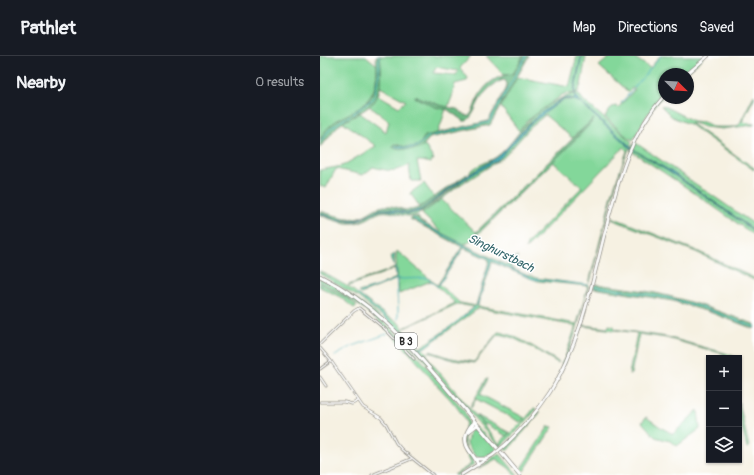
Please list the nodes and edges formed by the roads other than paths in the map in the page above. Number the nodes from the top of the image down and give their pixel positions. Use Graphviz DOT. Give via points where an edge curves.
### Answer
graph roads {
  1 [pos="708,56"];
  2 [pos="694,68"];
  3 [pos="658,104"];
  4 [pos="320,276"];
  5 [pos="320,344"];
  6 [pos="320,348"];
  7 [pos="414,359"];
  8 [pos="331,361"];
  9 [pos="320,369"];
  10 [pos="320,377"];
  11 [pos="326,386"];
  12 [pos="358,401"];
  13 [pos="320,402"];
  14 [pos="468,414"];
  15 [pos="476,424"];
  16 [pos="470,427"];
  17 [pos="467,434"];
  18 [pos="472,456"];
  19 [pos="412,459"];
  20 [pos="476,459"];
  21 [pos="486,460"];
  22 [pos="477,465"];
  23 [pos="372,475"];
  24 [pos="433,475"];
  25 [pos="461,475"];
  26 [pos="520,475"];
  1 -- 2 [label="street"];
  3 -- 21 [label="street, bridge" via="645,121 630,150 616,188 584,311 559,377 527,424"];
  4 -- 14 [label="main road, B 3" via="357,298 388,322"];
  5 -- 7 [label="street" via="359,308 382,326"];
  6 -- 8 [label="street"];
  8 -- 9 [label="street"];
  8 -- 12 [label="street"];
  10 -- 11 [label="street"];
  12 -- 13 [label="street" via="352,404"];
  12 -- 19 [label="street" via="381,418 396,444"];
  14 -- 15 [label="main road, B 3"];
  14 -- 16 [label="main road"];
  15 -- 16 [label="main road"];
  15 -- 17 [label="main road"];
  15 -- 26 [label="main road, B 3"];
  16 -- 17 [label="main road"];
  17 -- 18 [label="main road" via="466,447"];
  18 -- 20 [label="main road"];
  18 -- 22 [label="main road"];
  19 -- 23 [label="street"];
  19 -- 24 [label="street"];
  20 -- 21 [label="main road"];
  20 -- 22 [label="main road"];
  21 -- 22 [label="street"];
  22 -- 25 [label="street"];
}
